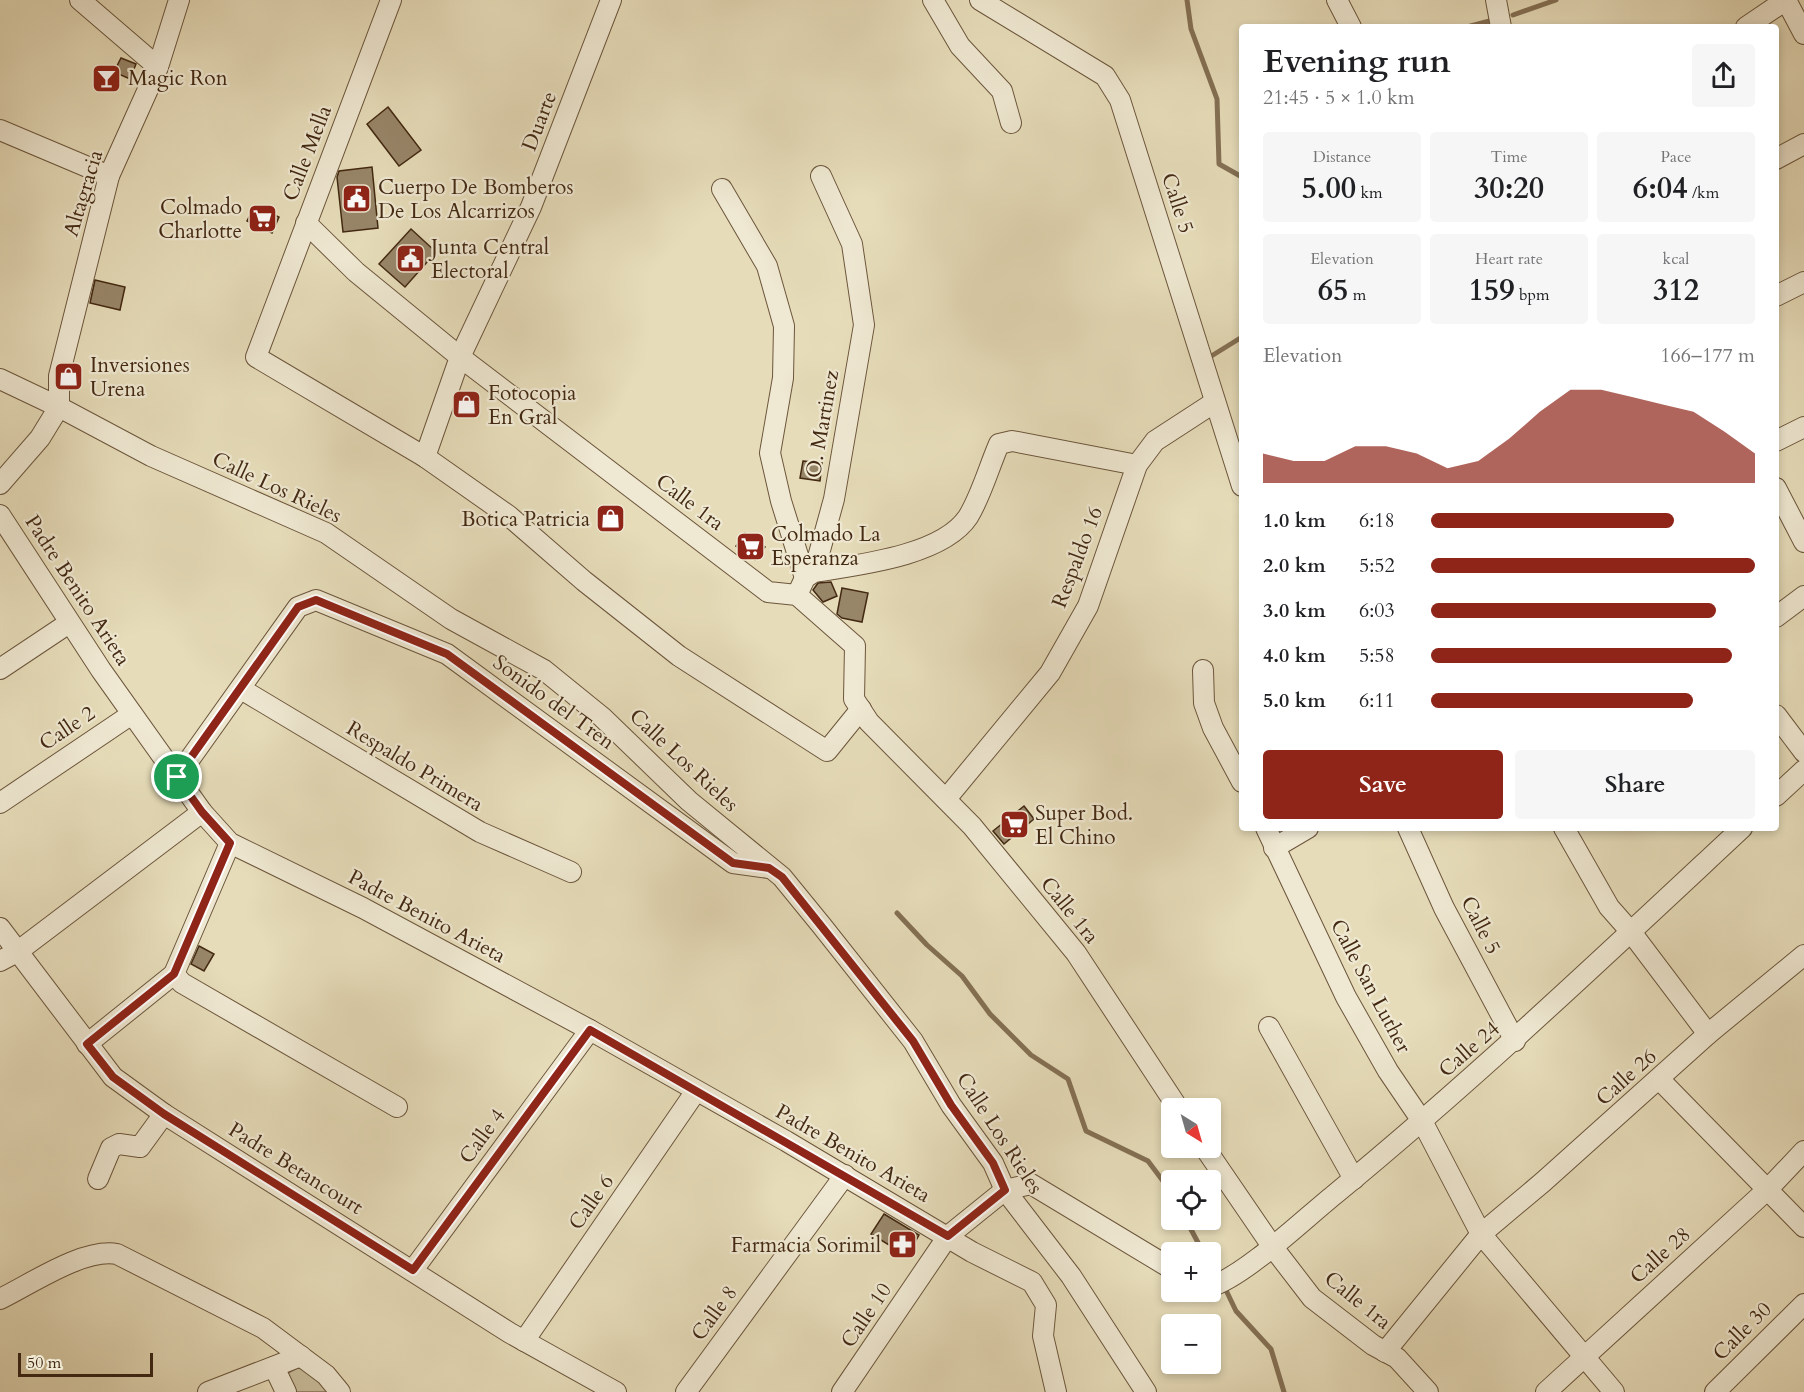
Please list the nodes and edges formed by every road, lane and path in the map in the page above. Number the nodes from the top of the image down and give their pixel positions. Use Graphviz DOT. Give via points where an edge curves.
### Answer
graph roads {
  1 [pos="80,0"];
  2 [pos="179,0"];
  3 [pos="391,0"];
  4 [pos="611,0"];
  5 [pos="933,0"];
  6 [pos="980,0"];
  7 [pos="1337,0"];
  8 [pos="1496,0"];
  9 [pos="1786,0"];
  10 [pos="1349,24"];
  11 [pos="1500,24"];
  12 [pos="1750,24"];
  13 [pos="1804,34"];
  14 [pos="158,67"];
  15 [pos="1011,123"];
  16 [pos="0,130"];
  17 [pos="1804,144"];
  18 [pos="1779,157"];
  19 [pos="109,176"];
  20 [pos="821,176"];
  21 [pos="722,189"];
  22 [pos="306,223"];
  23 [pos="1804,282"];
  24 [pos="1779,294"];
  25 [pos="460,357"];
  26 [pos="0,379"];
  27 [pos="1215,402"];
  28 [pos="59,407"];
  29 [pos="1804,428"];
  30 [pos="1779,440"];
  31 [pos="425,457"];
  32 [pos="1137,465"];
  33 [pos="1239,477"];
  34 [pos="0,484"];
  35 [pos="1779,494"];
  36 [pos="0,515"];
  37 [pos="1804,542"];
  38 [pos="805,582"];
  39 [pos="1804,596"];
  40 [pos="1779,615"];
  41 [pos="69,623"];
  42 [pos="0,669"];
  43 [pos="1203,670"];
  44 [pos="241,689"];
  45 [pos="861,709"];
  46 [pos="132,714"];
  47 [pos="1779,719"];
  48 [pos="1804,752"];
  49 [pos="1804,770"];
  50 [pos="1239,776"];
  51 [pos="177,777"];
  52 [pos="1779,793"];
  53 [pos="946,799"];
  54 [pos="0,803"];
  55 [pos="202,812"];
  56 [pos="1267,831"];
  57 [pos="1303,831"];
  58 [pos="1409,831"];
  59 [pos="1566,831"];
  60 [pos="1739,831"];
  61 [pos="230,843"];
  62 [pos="1274,848"];
  63 [pos="769,868"];
  64 [pos="571,872"];
  65 [pos="0,928"];
  66 [pos="1631,932"];
  67 [pos="9,957"];
  68 [pos="1802,962"];
  69 [pos="174,974"];
  70 [pos="1269,1027"];
  71 [pos="590,1030"];
  72 [pos="1708,1034"];
  73 [pos="1515,1041"];
  74 [pos="87,1044"];
  75 [pos="1660,1080"];
  76 [pos="696,1091"];
  77 [pos="1171,1098"];
  78 [pos="397,1107"];
  79 [pos="164,1114"];
  80 [pos="1422,1121"];
  81 [pos="1804,1151"];
  82 [pos="1212,1158"];
  83 [pos="845,1175"];
  84 [pos="98,1179"];
  85 [pos="1354,1179"];
  86 [pos="1767,1189"];
  87 [pos="1005,1190"];
  88 [pos="1804,1227"];
  89 [pos="1480,1234"];
  90 [pos="948,1236"];
  91 [pos="1272,1246"];
  92 [pos="1161,1262"];
  93 [pos="413,1270"];
  94 [pos="1221,1283"];
  95 [pos="0,1299"];
  96 [pos="1804,1304"];
  97 [pos="524,1341"];
  98 [pos="1385,1352"];
  99 [pos="301,1356"];
  100 [pos="1584,1357"];
  101 [pos="274,1367"];
  102 [pos="208,1392"];
  103 [pos="286,1392"];
  104 [pos="339,1392"];
  105 [pos="616,1392"];
  106 [pos="686,1392"];
  107 [pos="842,1392"];
  108 [pos="1056,1392"];
  109 [pos="1146,1392"];
  110 [pos="1428,1392"];
  111 [pos="1546,1392"];
  112 [pos="1614,1392"];
  113 [pos="1714,1392"];
  1 -- 14 [label="street"];
  2 -- 14 [label="street, Altagracia"];
  3 -- 22 [label="street, Calle Mella"];
  4 -- 25 [label="street, Duarte" via="531,207"];
  5 -- 15 [label="street" via="960,46 1002,90"];
  6 -- 27 [label="street, Calle 5" via="1105,76 1120,100"];
  7 -- 10 [label="street"];
  8 -- 11 [label="street"];
  9 -- 12 [label="street"];
  9 -- 13 [label="street"];
  14 -- 19 [label="street, Altagracia"];
  16 -- 19 [label="street"];
  17 -- 18 [label="street"];
  19 -- 28 [label="street, Altagracia" via="59,376"];
  20 -- 38 [label="street, O. Martinez" via="852,244 864,325 834,499"];
  21 -- 38 [label="street" via="767,266 784,327 783,378 770,453"];
  22 -- 25 [label="street, Calle 1ra" via="356,272"];
  22 -- 31 [label="street, Calle Mella" via="256,357"];
  23 -- 24 [label="street"];
  25 -- 31 [label="street, Duarte"];
  25 -- 38 [label="street, Calle 1ra" via="768,592"];
  26 -- 28 [label="street, Calle Los Rieles"];
  27 -- 32 [label="street, Respaldo 16" via="1155,441"];
  27 -- 33 [label="street, Calle 5"];
  28 -- 34 [label="street" via="40,438"];
  28 -- 63 [label="street, Calle Los Rieles" via="151,456 326,533 451,619 544,670 602,717 689,801"];
  29 -- 30 [label="street"];
  31 -- 45 [label="street" via="509,516 679,656 827,751"];
  32 -- 38 [label="street" via="1012,441 999,444 967,518 943,538 891,560"];
  32 -- 53 [label="street, Respaldo 16" via="1088,606 1050,673"];
  35 -- 37 [label="street"];
  36 -- 41 [label="street, Padre Benito Arieta"];
  38 -- 45 [label="street, Calle 1ra" via="855,646 854,699"];
  39 -- 40 [label="street"];
  41 -- 42 [label="street"];
  41 -- 46 [label="street, Padre Benito Arieta"];
  43 -- 50 [label="street" via="1204,703"];
  44 -- 51 [label="street"];
  44 -- 63 [label="street, Sonido del Tren" via="298,607 316,600 447,654 733,863"];
  44 -- 64 [label="street, Respaldo Primera" via="480,832"];
  45 -- 53 [label="street, Calle 1ra" via="869,722"];
  46 -- 51 [label="street, Padre Benito Arieta"];
  46 -- 54 [label="street, Calle 2"];
  47 -- 48 [label="street"];
  49 -- 52 [label="street"];
  51 -- 55 [label="street, Padre Benito Arieta"];
  53 -- 77 [label="street, Calle 1ra" via="1076,953"];
  55 -- 61 [label="street, Padre Benito Arieta"];
  55 -- 67 [label="street"];
  56 -- 62 [label="street, Calle San Luther"];
  57 -- 62 [label="street"];
  58 -- 73 [label="street, Calle 5" via="1444,908"];
  59 -- 66 [label="street" via="1609,907"];
  60 -- 66 [label="street, Calle 24"];
  61 -- 69 [label="street"];
  61 -- 71 [label="street, Padre Benito Arieta" via="363,908"];
  62 -- 80 [label="street, Calle San Luther" via="1346,997"];
  63 -- 87 [label="street, Calle Los Rieles" via="782,877 913,1041 951,1105 993,1163"];
  65 -- 67 [label="street, Padre Betancourt"];
  66 -- 72 [label="street"];
  66 -- 73 [label="street, Calle 24"];
  67 -- 74 [label="street, Padre Betancourt"];
  68 -- 72 [label="street, Calle 26"];
  69 -- 74 [label="street"];
  69 -- 78 [label="street" via="182,983"];
  70 -- 85 [label="street"];
  71 -- 76 [label="street, Padre Benito Arieta"];
  71 -- 93 [label="street, Calle 4"];
  72 -- 75 [label="street, Calle 26"];
  73 -- 80 [label="street, Calle 24"];
  74 -- 79 [label="street, Padre Betancourt" via="113,1077"];
  75 -- 86 [label="street"];
  75 -- 89 [label="street, Calle 26"];
  76 -- 83 [label="street, Padre Benito Arieta"];
  76 -- 97 [label="street, Calle 6"];
  79 -- 84 [label="street" via="140,1147 118,1144 111,1148"];
  79 -- 93 [label="street, Padre Betancourt"];
  80 -- 85 [label="street, Calle 24"];
  80 -- 89 [label="street, Calle San Luther"];
  81 -- 86 [label="street, Calle 28"];
  82 -- 91 [label="street, Calle 1ra"];
  83 -- 90 [label="street, Padre Benito Arieta"];
  83 -- 106 [label="street, Calle 8"];
  85 -- 91 [label="street, Calle 24"];
  86 -- 88 [label="street"];
  86 -- 100 [label="street, Calle 28"];
  87 -- 90 [label="street, Calle 10"];
  87 -- 92 [label="street" via="1031,1184"];
  87 -- 109 [label="street, Calle Los Rieles" via="1071,1276"];
  89 -- 98 [label="street, Calle 26"];
  89 -- 100 [label="street, Calle San Luther"];
  90 -- 107 [label="street, Calle 10"];
  90 -- 108 [label="street, Padre Benito Arieta" via="1032,1282 1046,1305 1043,1336"];
  91 -- 94 [label="street, Calle 24"];
  91 -- 98 [label="street, Calle 1ra" via="1312,1298"];
  93 -- 97 [label="street, Padre Betancourt"];
  95 -- 99 [label="street" via="104,1251 131,1259 263,1328"];
  96 -- 113 [label="street, Calle 30"];
  97 -- 105 [label="street, Padre Betancourt"];
  98 -- 110 [label="street, Calle 1ra" via="1397,1358"];
  99 -- 101 [label="street"];
  99 -- 104 [label="street"];
  100 -- 111 [label="street, Calle 28"];
  100 -- 112 [label="street, Calle San Luther"];
  101 -- 102 [label="street"];
  101 -- 103 [label="street"];
}
